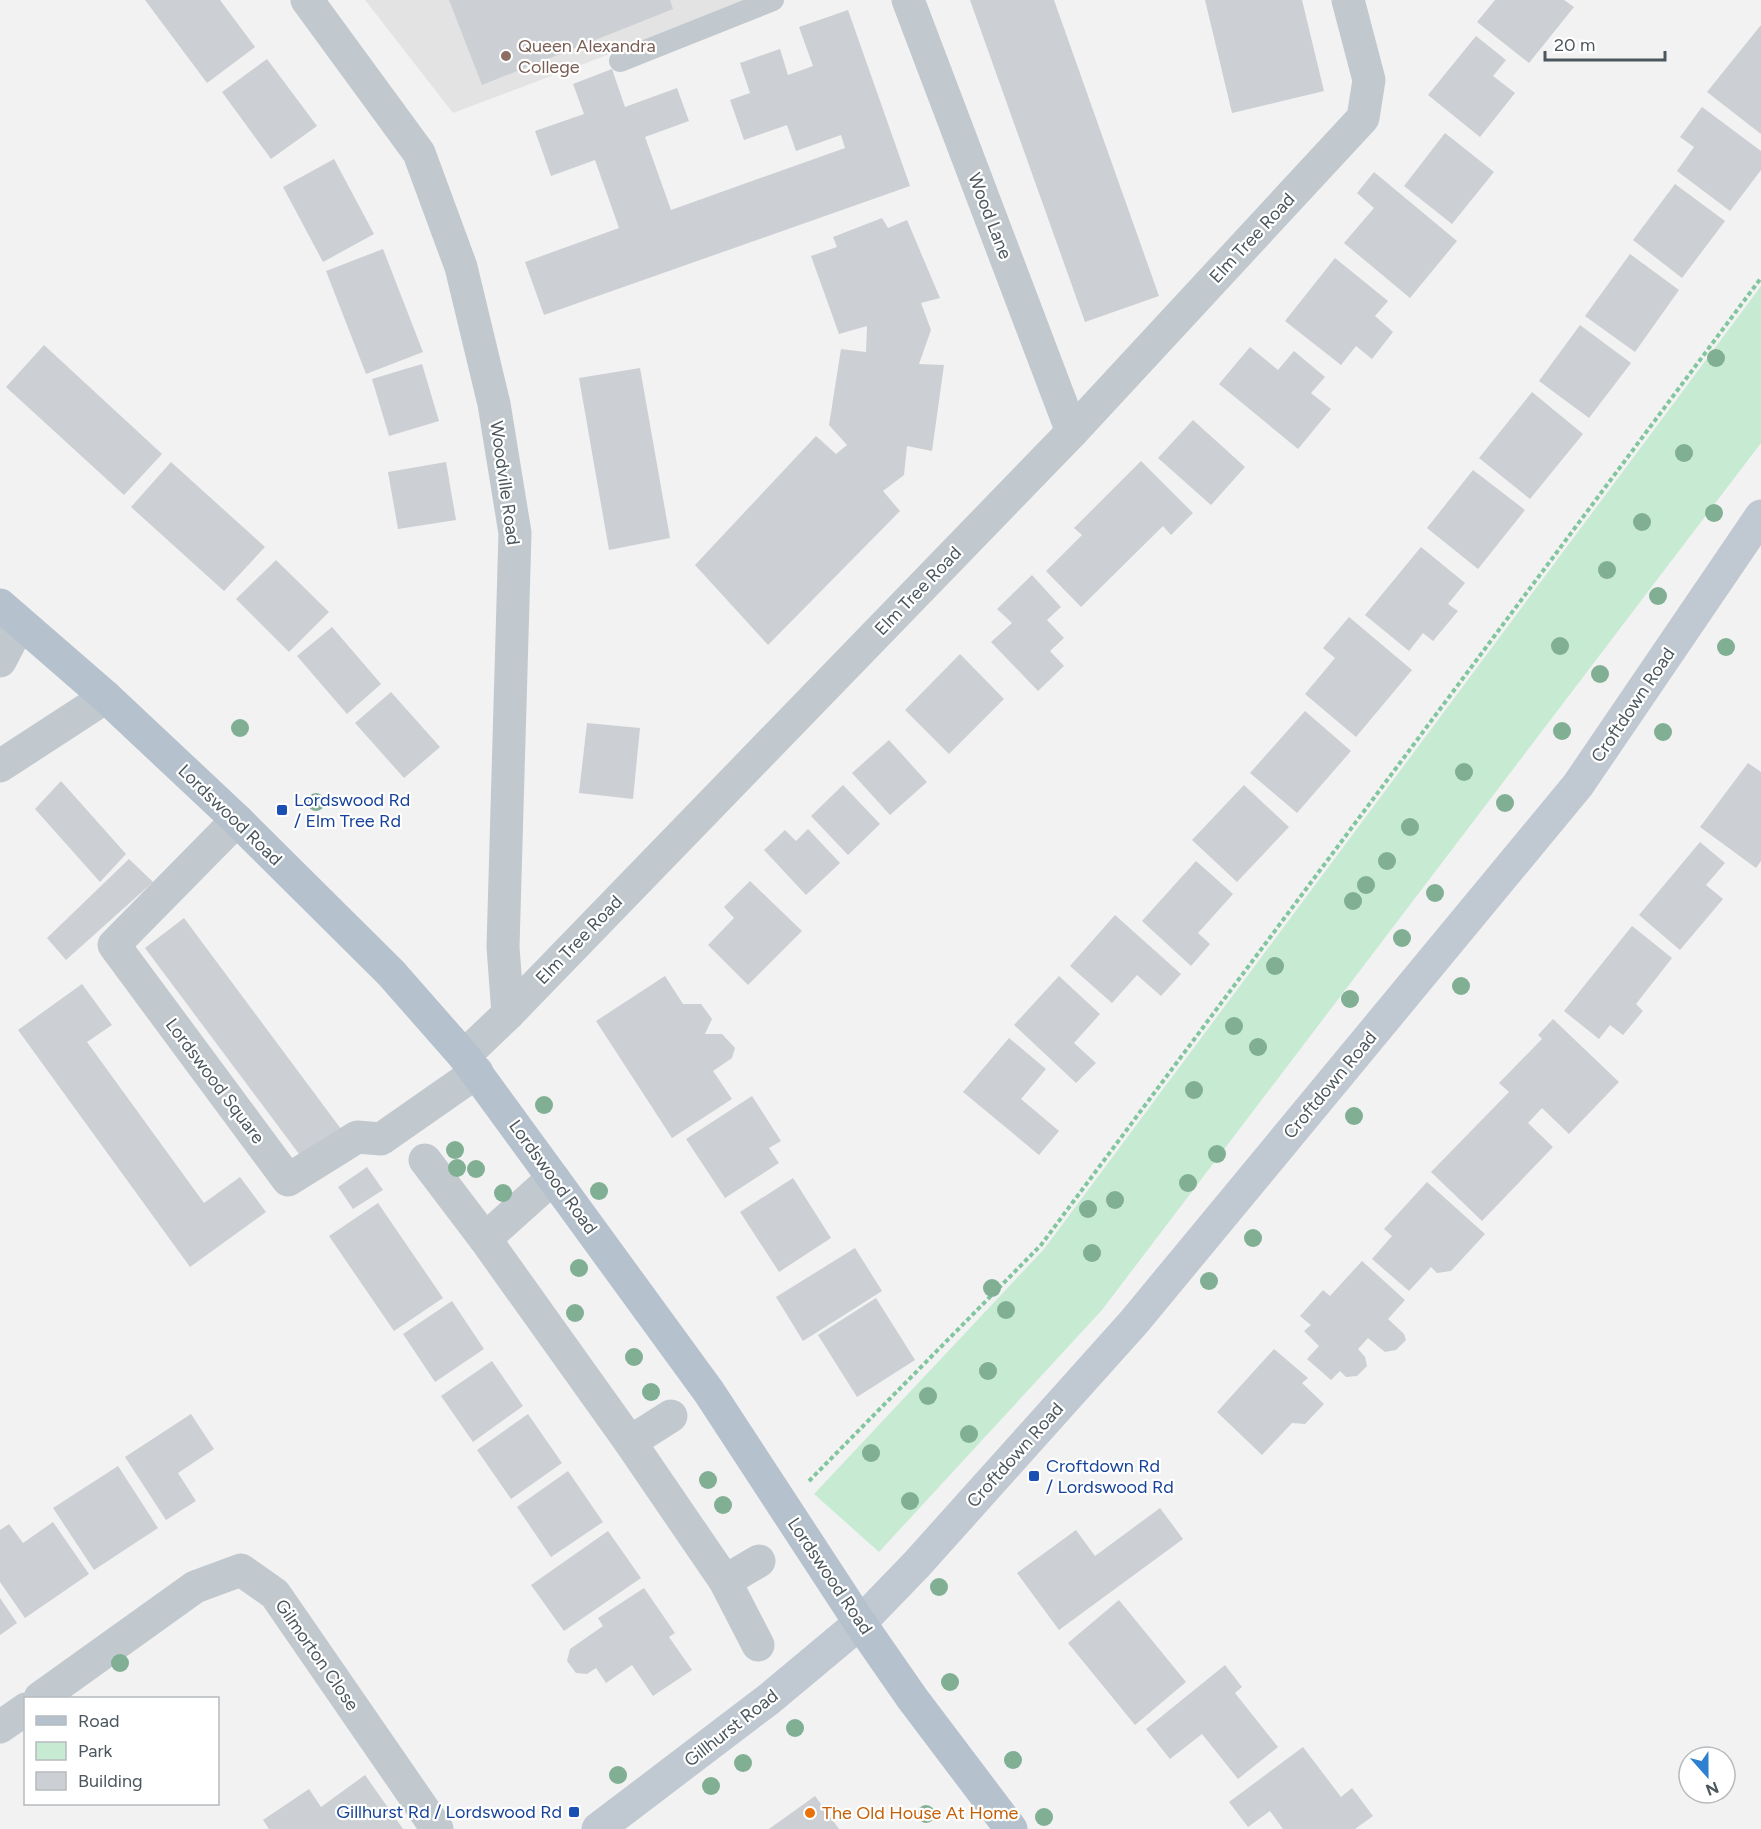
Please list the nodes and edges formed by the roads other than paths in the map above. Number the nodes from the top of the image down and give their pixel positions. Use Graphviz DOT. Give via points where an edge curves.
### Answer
graph roads {
  1 [pos="307,0"];
  2 [pos="773,0"];
  3 [pos="908,0"];
  4 [pos="1349,1"];
  5 [pos="620,61"];
  6 [pos="1072,432"];
  7 [pos="1761,516"];
  8 [pos="10,614"];
  9 [pos="0,661"];
  10 [pos="106,697"];
  11 [pos="0,766"];
  12 [pos="237,820"];
  13 [pos="508,1014"];
  14 [pos="471,1064"];
  15 [pos="425,1161"];
  16 [pos="553,1178"];
  17 [pos="484,1239"];
  18 [pos="672,1416"];
  19 [pos="630,1442"];
  20 [pos="759,1561"];
  21 [pos="726,1581"];
  22 [pos="860,1623"];
  23 [pos="758,1645"];
  24 [pos="41,1697"];
  25 [pos="24,1710"];
  26 [pos="0,1727"];
  27 [pos="437,1829"];
  28 [pos="598,1829"];
  29 [pos="1011,1829"];
  1 -- 13 [label="street, Woodville Road" via="419,153 461,267 494,404 515,533 502,947"];
  2 -- 5 [label="lane"];
  3 -- 6 [label="street, Wood Lane"];
  4 -- 6 [label="street, Elm Tree Road" via="1369,80 1363,118"];
  6 -- 13 [label="street, Elm Tree Road"];
  7 -- 22 [label="street, Croftdown Road" via="1578,785 1134,1322"];
  8 -- 9 [label="street"];
  8 -- 10 [label="main road, Lordswood Road"];
  10 -- 11 [label="street"];
  10 -- 12 [label="main road, Lordswood Road"];
  12 -- 14 [label="main road, Lordswood Road" via="391,973"];
  12 -- 14 [label="street, Lordswood Square" via="114,945 288,1180 357,1137 381,1139"];
  13 -- 14 [label="street, Elm Tree Road"];
  14 -- 16 [label="main road, Lordswood Road"];
  15 -- 17 [label="street"];
  16 -- 17 [label="street"];
  16 -- 22 [label="main road, Lordswood Road" via="709,1392"];
  17 -- 19 [label="street"];
  18 -- 19 [label="street"];
  19 -- 21 [label="street"];
  20 -- 21 [label="street"];
  21 -- 23 [label="street"];
  22 -- 28 [label="street, Gillhurst Road" via="769,1699"];
  22 -- 29 [label="main road, Lordswood Road"];
  24 -- 27 [label="street, Gilmorton Close" via="195,1587 241,1570 275,1594"];
  25 -- 26 [label="street"];
}
